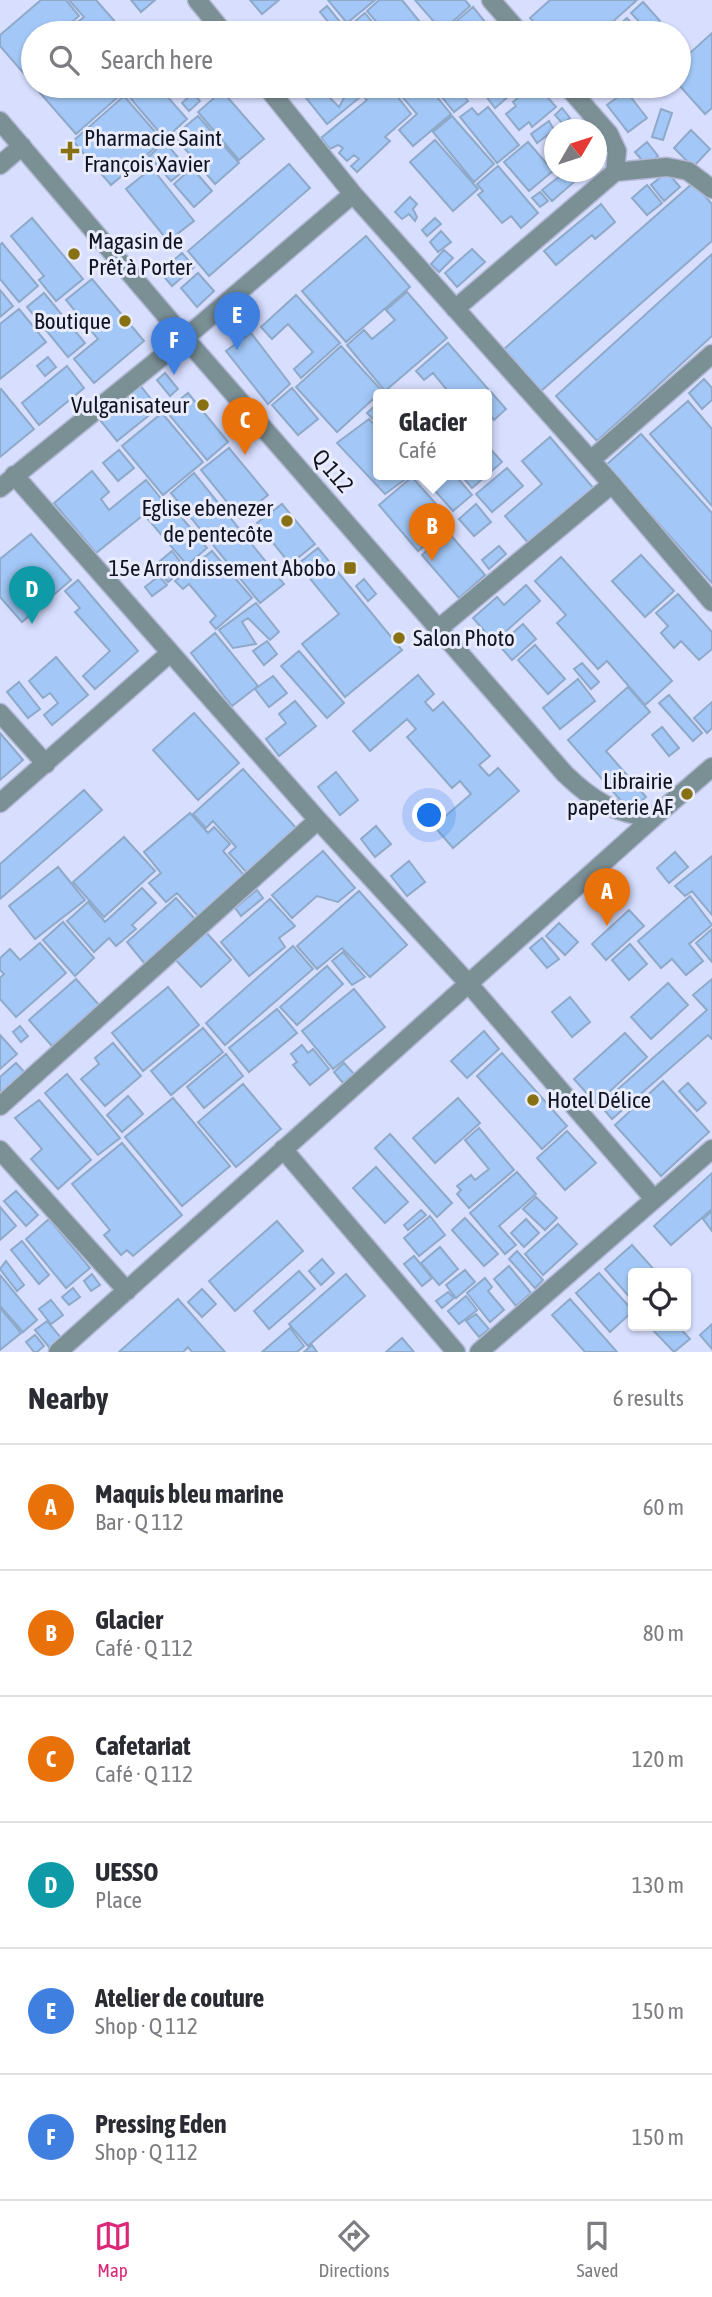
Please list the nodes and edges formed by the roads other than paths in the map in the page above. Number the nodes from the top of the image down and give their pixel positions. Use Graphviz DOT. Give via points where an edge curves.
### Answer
graph roads {
  1 [pos="197,0"];
  2 [pos="491,0"];
  3 [pos="214,21"];
  4 [pos="509,21"];
  5 [pos="276,98"];
  6 [pos="578,98"];
  7 [pos="0,121"];
  8 [pos="22,146"];
  9 [pos="0,165"];
  10 [pos="615,172"];
  11 [pos="712,189"];
  12 [pos="353,194"];
  13 [pos="455,309"];
  14 [pos="185,338"];
  15 [pos="712,354"];
  16 [pos="591,460"];
  17 [pos="14,475"];
  18 [pos="612,484"];
  19 [pos="0,488"];
  20 [pos="712,602"];
  21 [pos="438,629"];
  22 [pos="170,653"];
  23 [pos="0,713"];
  24 [pos="46,764"];
  25 [pos="712,767"];
  26 [pos="0,803"];
  27 [pos="653,818"];
  28 [pos="318,820"];
  29 [pos="468,984"];
  30 [pos="0,1106"];
  31 [pos="283,1149"];
  32 [pos="712,1149"];
  33 [pos="0,1150"];
  34 [pos="654,1199"];
  35 [pos="127,1291"];
  36 [pos="58,1352"];
  37 [pos="456,1352"];
  38 [pos="479,1352"];
  1 -- 3 [label="street"];
  2 -- 4 [label="street"];
  5 -- 12 [label="street"];
  6 -- 10 [label="street" via="609,134 617,151"];
  7 -- 8 [label="street, Q 112"];
  8 -- 9 [label="street"];
  8 -- 14 [label="street, Q 112"];
  10 -- 11 [label="street" via="667,167 688,171"];
  10 -- 13 [label="street"];
  12 -- 13 [label="street"];
  12 -- 14 [label="street"];
  13 -- 16 [label="street"];
  14 -- 17 [label="street"];
  14 -- 21 [label="street, Q 112"];
  15 -- 16 [label="street"];
  16 -- 18 [label="street"];
  17 -- 19 [label="street"];
  17 -- 22 [label="street"];
  18 -- 20 [label="street"];
  18 -- 21 [label="street"];
  21 -- 27 [label="street, Q 112" via="584,793 607,807"];
  22 -- 24 [label="street"];
  22 -- 28 [label="street"];
  23 -- 24 [label="street"];
  24 -- 26 [label="street"];
  25 -- 27 [label="street"];
  27 -- 29 [label="street"];
  28 -- 29 [label="street"];
  28 -- 30 [label="street"];
  29 -- 31 [label="street"];
  29 -- 34 [label="street"];
  31 -- 35 [label="street"];
  31 -- 37 [label="street"];
  32 -- 34 [label="street"];
  33 -- 35 [label="street"];
  34 -- 38 [label="street"];
  35 -- 36 [label="street"];
}
